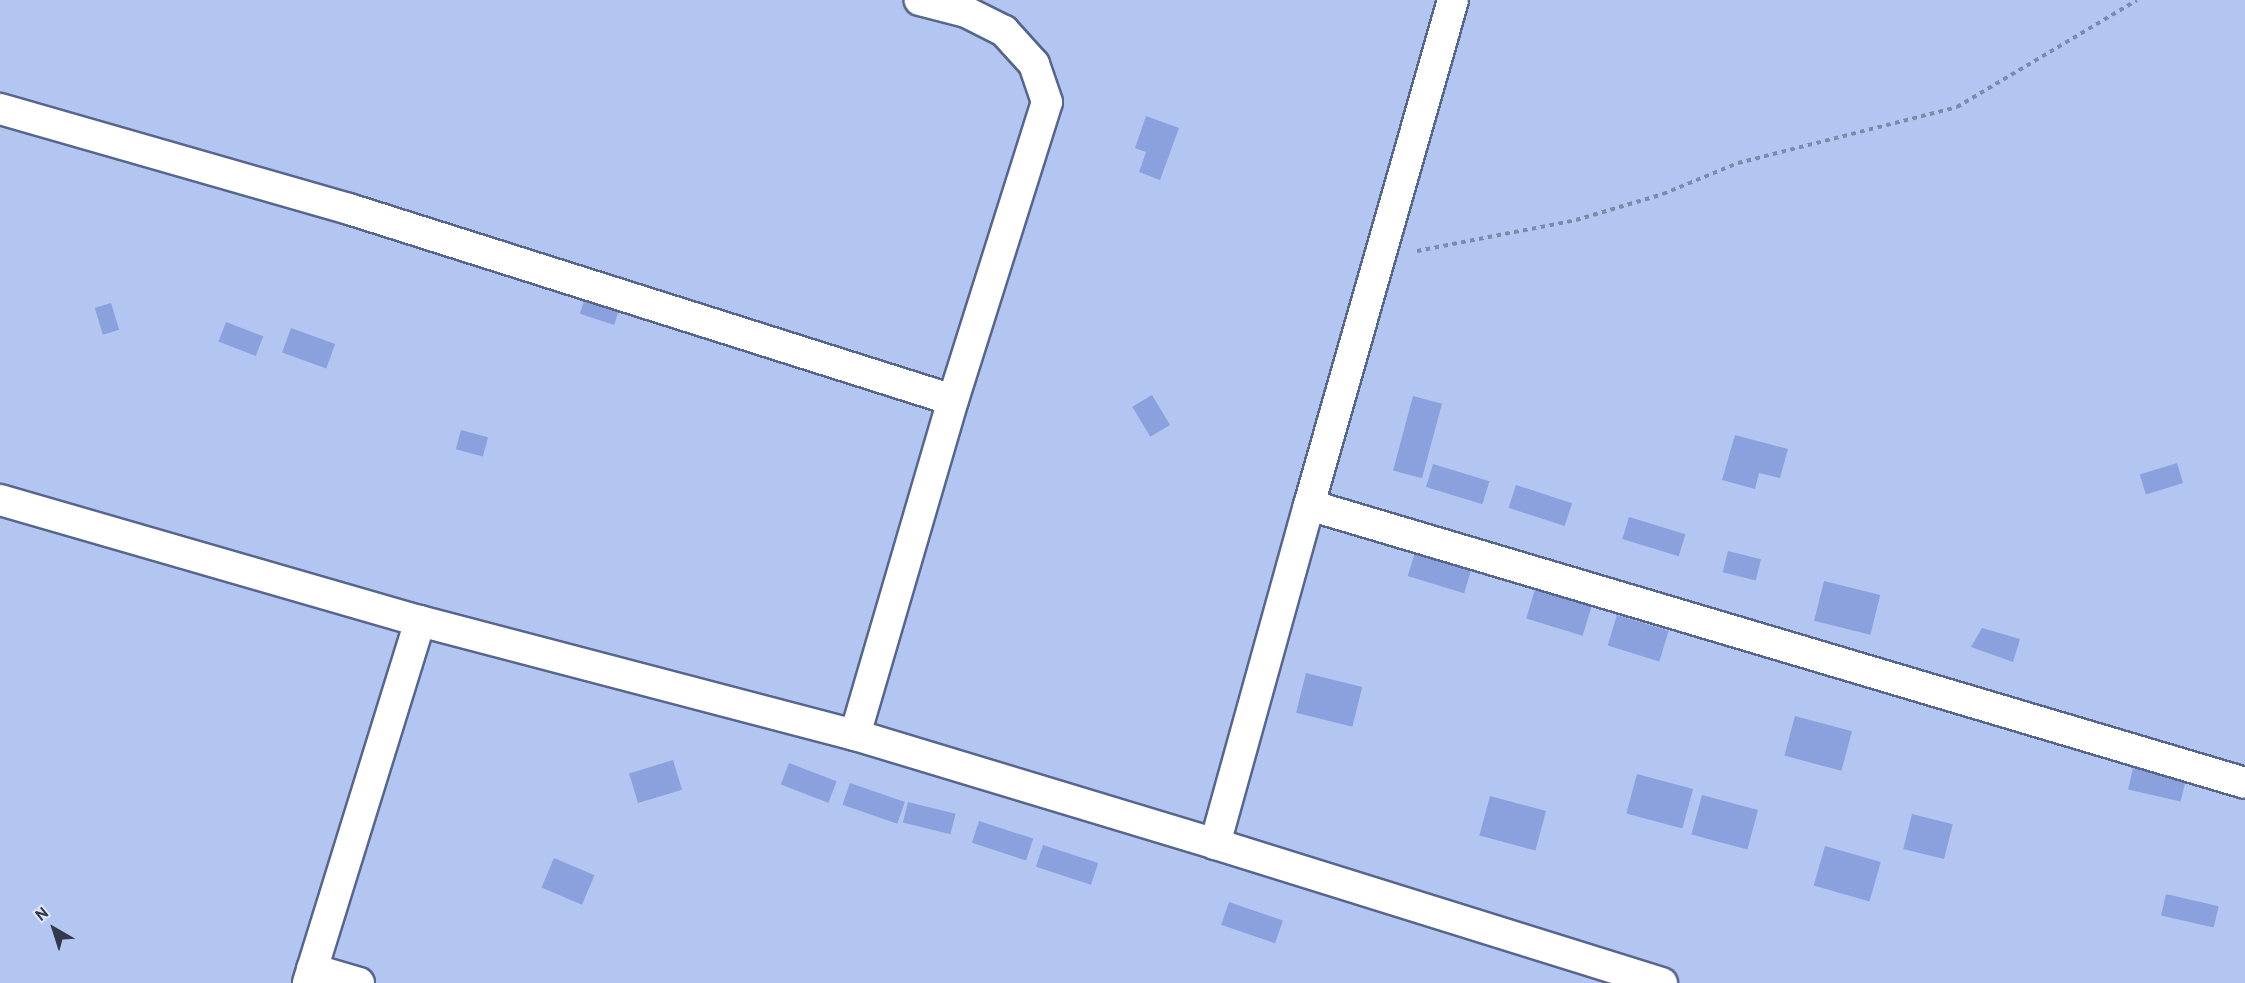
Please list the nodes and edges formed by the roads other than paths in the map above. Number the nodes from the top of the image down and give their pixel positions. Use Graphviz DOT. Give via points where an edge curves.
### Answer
graph roads {
  1 [pos="920,0"];
  2 [pos="1453,0"];
  3 [pos="0,109"];
  4 [pos="953,400"];
  5 [pos="0,501"];
  6 [pos="1309,506"];
  7 [pos="420,621"];
  8 [pos="855,735"];
  9 [pos="2245,783"];
  10 [pos="1215,844"];
  11 [pos="310,976"];
  12 [pos="1628,978"];
  13 [pos="359,983"];
  14 [pos="1662,983"];
  1 -- 4 [label="street" via="966,12 1004,31 1034,64 1047,102"];
  2 -- 6 [label="street"];
  3 -- 4 [label="street" via="349,210"];
  4 -- 8 [label="street"];
  5 -- 7 [label="street"];
  6 -- 9 [label="street"];
  6 -- 10 [label="street"];
  7 -- 8 [label="street"];
  7 -- 11 [label="street"];
  8 -- 10 [label="street"];
  10 -- 12 [label="street"];
  11 -- 13 [label="street"];
  12 -- 14 [label="street"];
}
